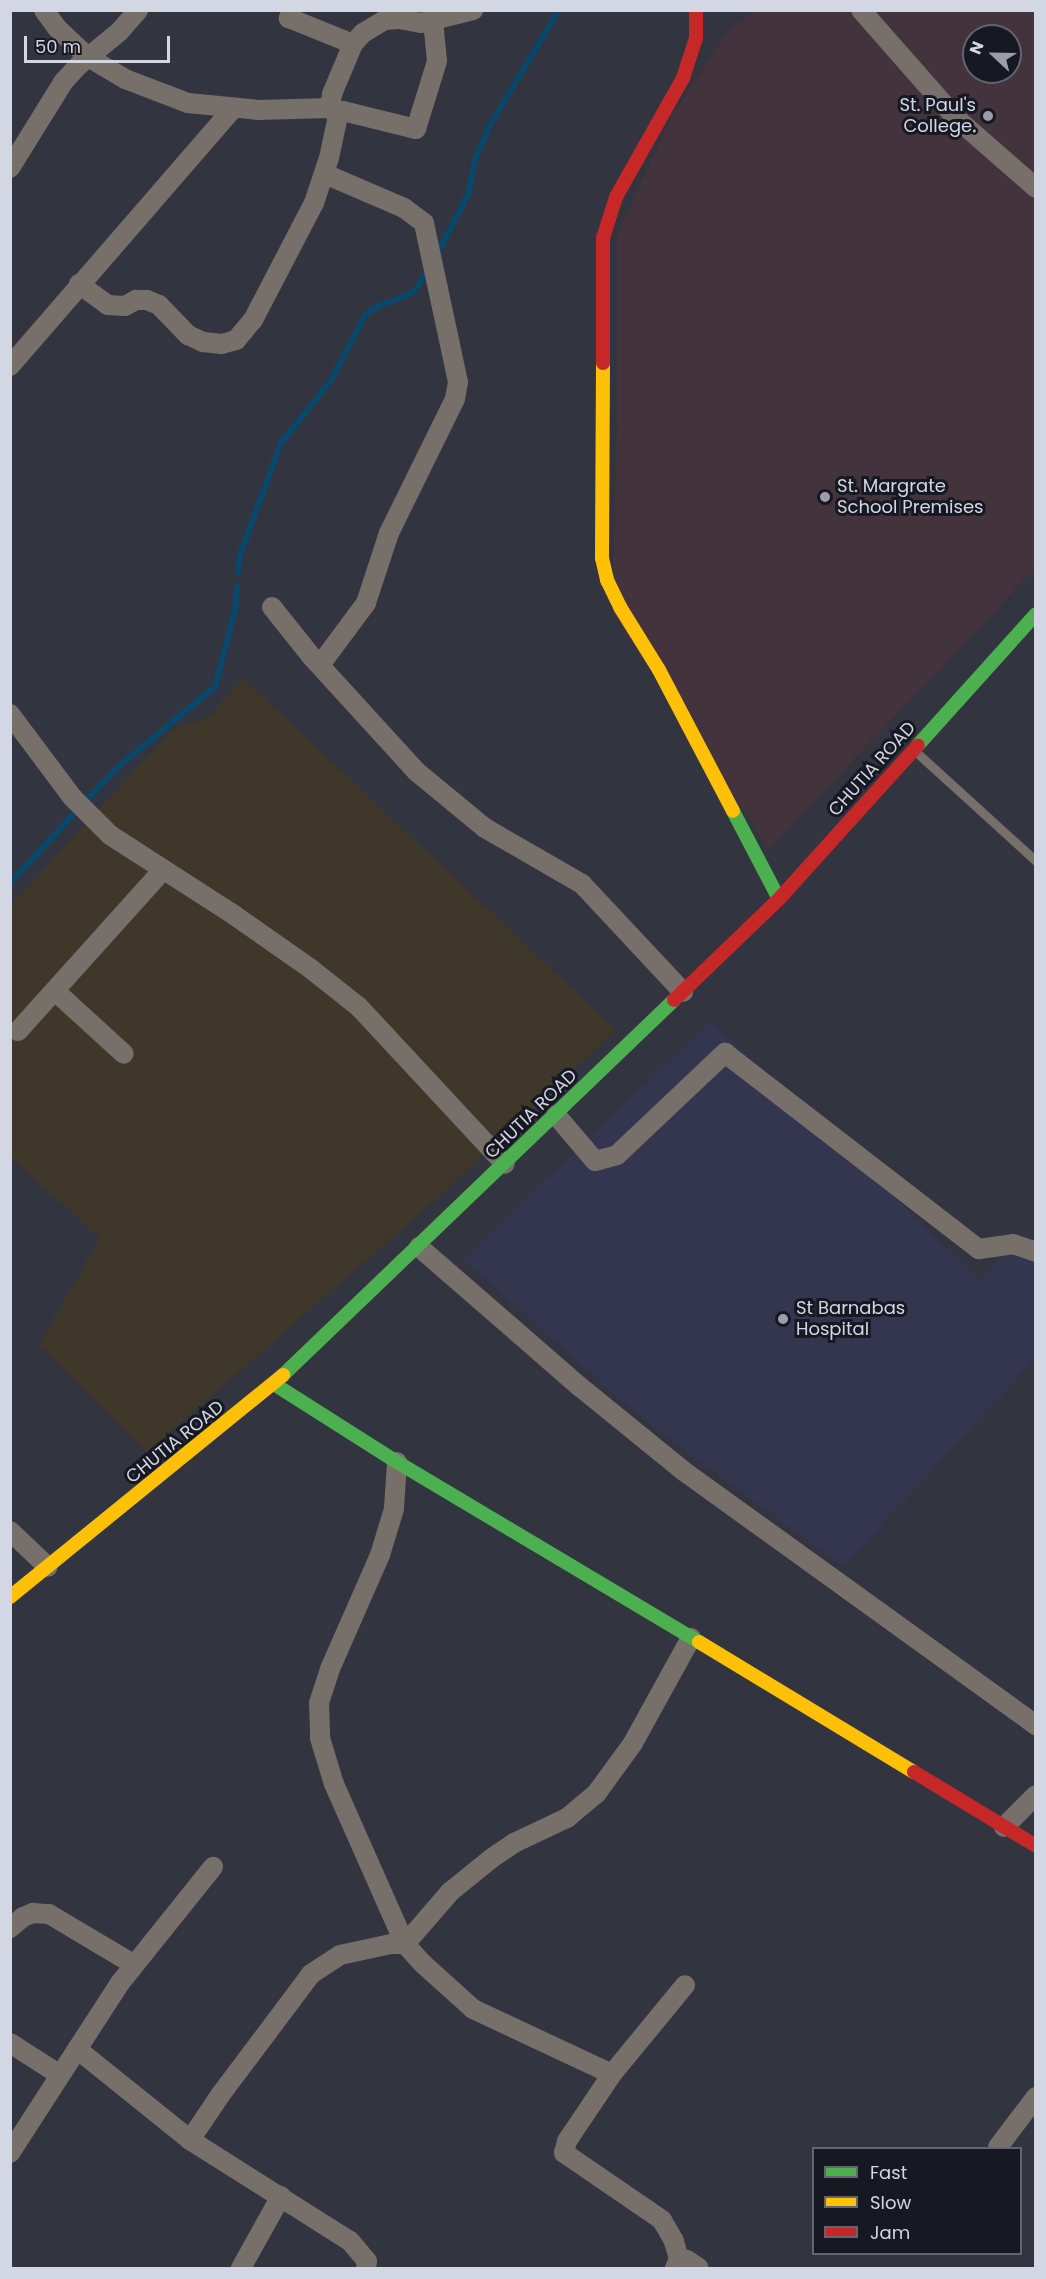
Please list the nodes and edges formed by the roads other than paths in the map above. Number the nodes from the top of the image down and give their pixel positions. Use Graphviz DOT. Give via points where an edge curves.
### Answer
graph roads {
  1 [pos="44,10"];
  2 [pos="138,10"];
  3 [pos="292,10"];
  4 [pos="473,10"];
  5 [pos="696,10"];
  6 [pos="861,10"];
  7 [pos="377,15"];
  8 [pos="438,17"];
  9 [pos="353,44"];
  10 [pos="88,57"];
  11 [pos="233,109"];
  12 [pos="334,112"];
  13 [pos="10,168"];
  14 [pos="325,174"];
  15 [pos="1035,188"];
  16 [pos="79,284"];
  17 [pos="10,366"];
  18 [pos="272,607"];
  19 [pos="1035,614"];
  20 [pos="320,665"];
  21 [pos="10,714"];
  22 [pos="914,749"];
  23 [pos="1035,861"];
  24 [pos="162,871"];
  25 [pos="779,898"];
  26 [pos="55,991"];
  27 [pos="683,992"];
  28 [pos="18,1031"];
  29 [pos="124,1054"];
  30 [pos="556,1114"];
  31 [pos="505,1164"];
  32 [pos="419,1247"];
  33 [pos="1035,1252"];
  34 [pos="274,1384"];
  35 [pos="397,1462"];
  36 [pos="10,1531"];
  37 [pos="48,1567"];
  38 [pos="10,1597"];
  39 [pos="691,1638"];
  40 [pos="1035,1725"];
  41 [pos="1035,1795"];
  42 [pos="1004,1827"];
  43 [pos="1035,1846"];
  44 [pos="213,1867"];
  45 [pos="10,1928"];
  46 [pos="405,1944"];
  47 [pos="134,1964"];
  48 [pos="685,1985"];
  49 [pos="10,2043"];
  50 [pos="77,2049"];
  51 [pos="612,2074"];
  52 [pos="60,2075"];
  53 [pos="1035,2097"];
  54 [pos="190,2140"];
  55 [pos="998,2147"];
  56 [pos="10,2153"];
  57 [pos="280,2196"];
  58 [pos="677,2264"];
  59 [pos="241,2268"];
  60 [pos="366,2268"];
  61 [pos="699,2268"];
  1 -- 10 [label="street"];
  2 -- 10 [label="street"];
  3 -- 9 [label="street" via="289,18"];
  4 -- 8 [label="street"];
  5 -- 25 [label="street" via="696,38 683,78 616,197 603,238 602,558 620,607 659,670"];
  6 -- 15 [label="street" via="956,118"];
  7 -- 8 [label="street" via="421,23"];
  7 -- 9 [label="street"];
  8 -- 12 [label="street" via="437,61 416,129"];
  9 -- 12 [label="street" via="335,86"];
  10 -- 11 [label="street" via="152,91 188,103"];
  10 -- 13 [label="street" via="64,81"];
  11 -- 12 [label="street"];
  11 -- 16 [label="street"];
  12 -- 14 [label="street"];
  14 -- 16 [label="street" via="253,320 236,340 222,344 203,342 188,335 159,305 147,300 125,306 108,304"];
  14 -- 20 [label="street" via="416,215 424,223 458,382 455,399 389,533 366,603"];
  16 -- 17 [label="street"];
  18 -- 20 [label="street"];
  19 -- 22 [label="street, CHUTIA ROAD"];
  20 -- 27 [label="street" via="417,772 485,828 582,884"];
  21 -- 24 [label="street" via="72,797 110,836"];
  22 -- 23 [label="lane"];
  22 -- 25 [label="street, CHUTIA ROAD"];
  24 -- 26 [label="street"];
  24 -- 31 [label="street" via="234,915 359,1007"];
  25 -- 27 [label="street, CHUTIA ROAD"];
  26 -- 28 [label="street"];
  26 -- 29 [label="street"];
  27 -- 30 [label="street, CHUTIA ROAD"];
  30 -- 31 [label="street, CHUTIA ROAD"];
  30 -- 33 [label="street" via="595,1161 617,1155 725,1053 980,1249 1013,1244"];
  31 -- 32 [label="street, CHUTIA ROAD"];
  32 -- 34 [label="street, CHUTIA ROAD"];
  32 -- 40 [label="street" via="685,1472"];
  34 -- 35 [label="street"];
  34 -- 37 [label="street, CHUTIA ROAD"];
  35 -- 39 [label="street"];
  35 -- 46 [label="street" via="394,1509 381,1556 330,1669 319,1703 320,1738 334,1784"];
  36 -- 37 [label="street"];
  37 -- 38 [label="street, CHUTIA ROAD"];
  39 -- 42 [label="street"];
  39 -- 46 [label="street" via="633,1743 596,1794 567,1818 492,1858 450,1892"];
  41 -- 42 [label="street"];
  42 -- 43 [label="street"];
  44 -- 47 [label="street"];
  45 -- 47 [label="street" via="33,1913 49,1914"];
  46 -- 51 [label="street" via="473,2009"];
  46 -- 54 [label="street" via="340,1955 311,1974"];
  47 -- 50 [label="street"];
  48 -- 51 [label="street"];
  49 -- 52 [label="street"];
  50 -- 52 [label="street"];
  50 -- 54 [label="street"];
  51 -- 58 [label="street" via="567,2141 564,2153 662,2220 674,2241"];
  52 -- 56 [label="street"];
  53 -- 55 [label="street"];
  54 -- 57 [label="street"];
  57 -- 59 [label="street"];
  57 -- 60 [label="street" via="350,2241 367,2261"];
  58 -- 61 [label="street" via="687,2260"];
}
